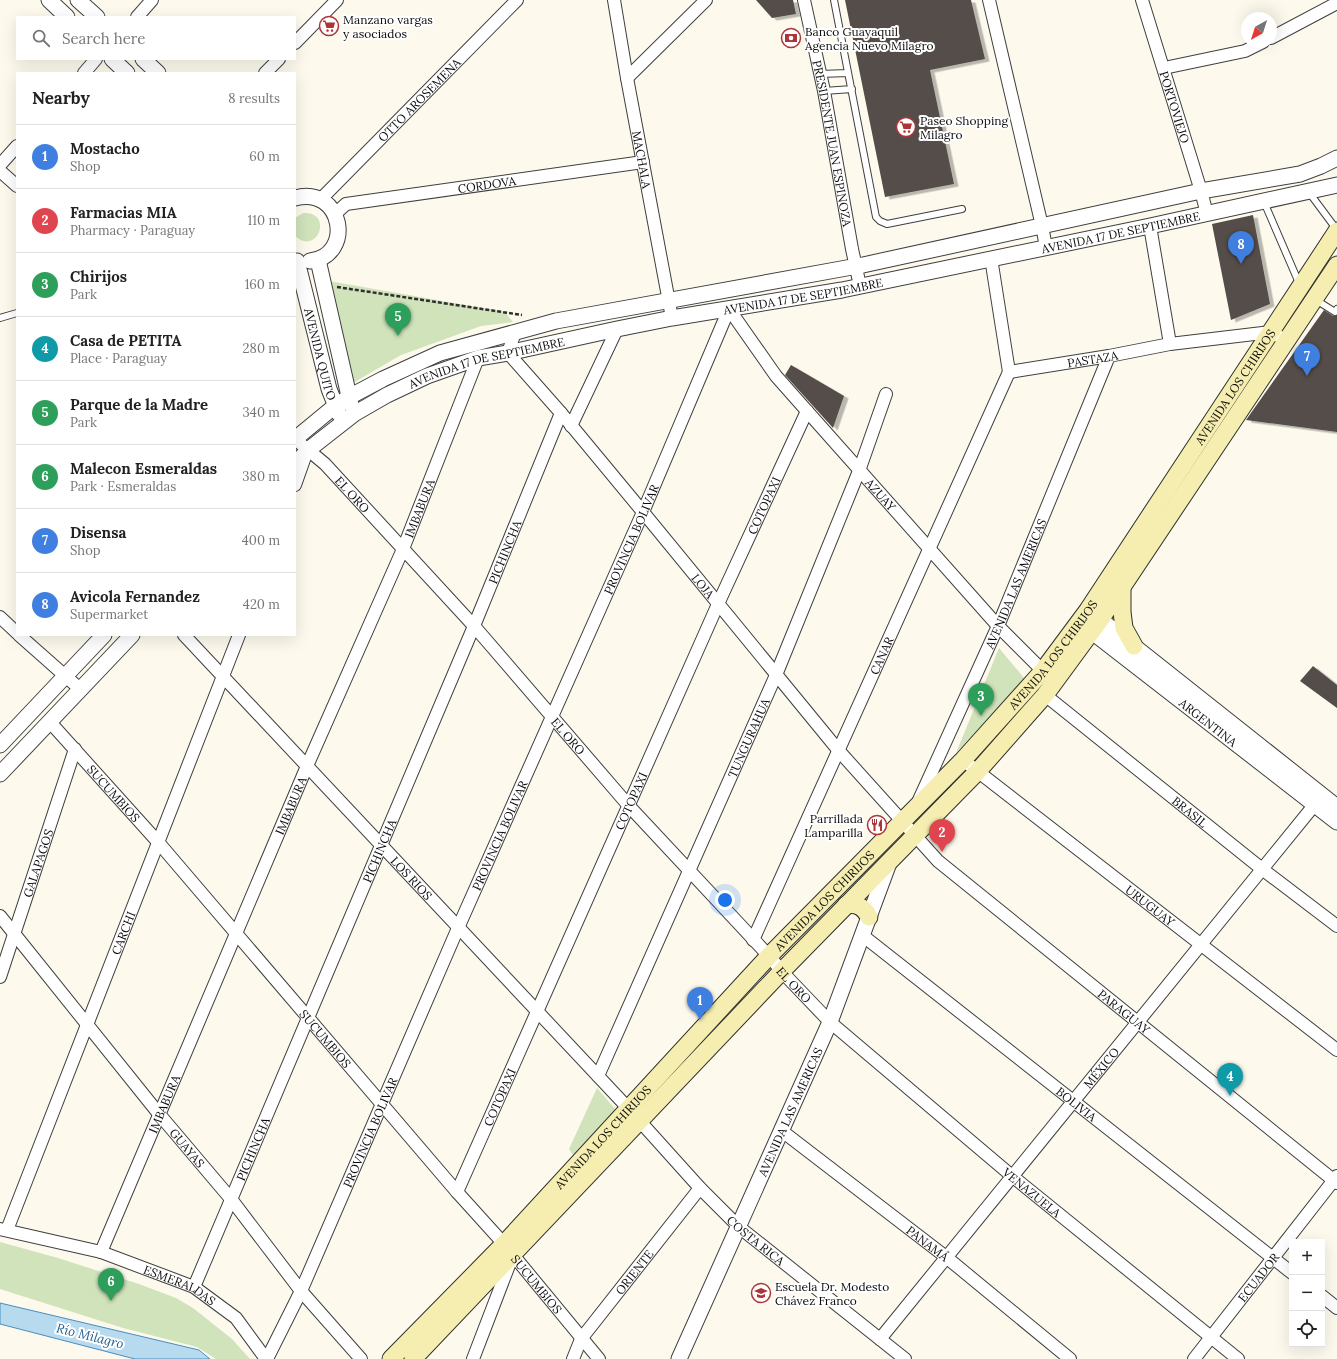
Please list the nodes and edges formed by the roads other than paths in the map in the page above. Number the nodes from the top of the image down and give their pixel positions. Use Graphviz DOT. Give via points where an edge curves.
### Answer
graph roads {
  1 [pos="49,0"];
  2 [pos="78,0"];
  3 [pos="152,0"];
  4 [pos="337,0"];
  5 [pos="517,0"];
  6 [pos="614,0"];
  7 [pos="706,0"];
  8 [pos="804,0"];
  9 [pos="834,0"];
  10 [pos="989,0"];
  11 [pos="1142,0"];
  12 [pos="1337,3"];
  13 [pos="66,16"];
  14 [pos="96,16"];
  15 [pos="138,16"];
  16 [pos="1277,35"];
  17 [pos="296,42"];
  18 [pos="1251,48"];
  19 [pos="95,60"];
  20 [pos="113,60"];
  21 [pos="144,60"];
  22 [pos="278,60"];
  23 [pos="1164,68"];
  24 [pos="85,72"];
  25 [pos="126,72"];
  26 [pos="157,72"];
  27 [pos="266,72"];
  28 [pos="848,73"];
  29 [pos="820,74"];
  30 [pos="627,78"];
  31 [pos="852,89"];
  32 [pos="824,91"];
  33 [pos="16,147"];
  34 [pos="1337,158"];
  35 [pos="642,162"];
  36 [pos="0,165"];
  37 [pos="0,171"];
  38 [pos="16,185"];
  39 [pos="1337,185"];
  40 [pos="1202,191"];
  41 [pos="1308,191"];
  42 [pos="296,198"];
  43 [pos="320,200"];
  44 [pos="1263,200"];
  45 [pos="962,209"];
  46 [pos="335,214"];
  47 [pos="1207,214"];
  48 [pos="1042,226"];
  49 [pos="1150,226"];
  50 [pos="1337,230"];
  51 [pos="1046,247"];
  52 [pos="991,258"];
  53 [pos="296,260"];
  54 [pos="318,260"];
  55 [pos="1337,265"];
  56 [pos="855,266"];
  57 [pos="860,286"];
  58 [pos="1301,286"];
  59 [pos="1315,299"];
  60 [pos="669,301"];
  61 [pos="729,309"];
  62 [pos="1336,312"];
  63 [pos="16,313"];
  64 [pos="0,318"];
  65 [pos="672,318"];
  66 [pos="617,329"];
  67 [pos="515,332"];
  68 [pos="1271,332"];
  69 [pos="1287,341"];
  70 [pos="1170,344"];
  71 [pos="508,353"];
  72 [pos="1109,356"];
  73 [pos="478,358"];
  74 [pos="1009,372"];
  75 [pos="886,394"];
  76 [pos="349,397"];
  77 [pos="335,406"];
  78 [pos="807,411"];
  79 [pos="561,413"];
  80 [pos="348,418"];
  81 [pos="571,426"];
  82 [pos="296,438"];
  83 [pos="296,440"];
  84 [pos="308,450"];
  85 [pos="296,463"];
  86 [pos="859,471"];
  87 [pos="296,482"];
  88 [pos="643,512"];
  89 [pos="403,549"];
  90 [pos="929,549"];
  91 [pos="1122,587"];
  92 [pos="718,604"];
  93 [pos="0,617"];
  94 [pos="1090,621"];
  95 [pos="474,626"];
  96 [pos="998,626"];
  97 [pos="16,632"];
  98 [pos="21,636"];
  99 [pos="103,636"];
  100 [pos="131,636"];
  101 [pos="185,636"];
  102 [pos="239,636"];
  103 [pos="1134,646"];
  104 [pos="776,675"];
  105 [pos="64,676"];
  106 [pos="223,677"];
  107 [pos="1047,683"];
  108 [pos="80,689"];
  109 [pos="552,716"];
  110 [pos="49,721"];
  111 [pos="0,745"];
  112 [pos="75,749"];
  113 [pos="839,751"];
  114 [pos="963,760"];
  115 [pos="307,766"];
  116 [pos="978,771"];
  117 [pos="0,774"];
  118 [pos="1318,799"];
  119 [pos="629,806"];
  120 [pos="1337,807"];
  121 [pos="915,808"];
  122 [pos="902,822"];
  123 [pos="1337,822"];
  124 [pos="914,835"];
  125 [pos="158,842"];
  126 [pos="380,844"];
  127 [pos="889,860"];
  128 [pos="1262,869"];
  129 [pos="689,871"];
  130 [pos="846,905"];
  131 [pos="0,916"];
  132 [pos="869,917"];
  133 [pos="1337,926"];
  134 [pos="458,928"];
  135 [pos="236,933"];
  136 [pos="14,934"];
  137 [pos="862,935"];
  138 [pos="753,940"];
  139 [pos="1200,944"];
  140 [pos="769,956"];
  141 [pos="782,971"];
  142 [pos="0,977"];
  143 [pos="537,1012"];
  144 [pos="308,1017"];
  145 [pos="830,1022"];
  146 [pos="1137,1022"];
  147 [pos="86,1024"];
  148 [pos="1337,1050"];
  149 [pos="598,1076"];
  150 [pos="1074,1100"];
  151 [pos="382,1104"];
  152 [pos="628,1108"];
  153 [pos="159,1114"];
  154 [pos="640,1121"];
  155 [pos="782,1131"];
  156 [pos="1012,1176"];
  157 [pos="1336,1180"];
  158 [pos="700,1188"];
  159 [pos="457,1192"];
  160 [pos="231,1199"];
  161 [pos="739,1227"];
  162 [pos="3,1229"];
  163 [pos="508,1250"];
  164 [pos="102,1252"];
  165 [pos="946,1257"];
  166 [pos="1273,1258"];
  167 [pos="1289,1270"];
  168 [pos="194,1287"];
  169 [pos="301,1291"];
  170 [pos="1325,1298"];
  171 [pos="1337,1308"];
  172 [pos="1211,1338"];
  173 [pos="581,1339"];
  174 [pos="880,1339"];
  175 [pos="266,1359"];
  176 [pos="361,1359"];
  177 [pos="391,1359"];
  178 [pos="413,1359"];
  179 [pos="473,1359"];
  180 [pos="573,1359"];
  181 [pos="599,1359"];
  182 [pos="679,1359"];
  183 [pos="905,1359"];
  184 [pos="1070,1359"];
  185 [pos="1194,1359"];
  186 [pos="1238,1359"];
  1 -- 13 [label="street"];
  2 -- 14 [label="street"];
  3 -- 15 [label="street"];
  4 -- 17 [label="street"];
  5 -- 43 [label="street, OTTO AROSEMENA"];
  6 -- 30 [label="street, MACHALA"];
  7 -- 30 [label="street"];
  8 -- 29 [label="street, PRESIDENTE JUAN ESPINOZA"];
  9 -- 28 [label="lane"];
  10 -- 48 [label="street"];
  11 -- 23 [label="street, PORTOVIEJO"];
  12 -- 16 [label="street"];
  18 -- 23 [label="street"];
  19 -- 24 [label="street"];
  20 -- 25 [label="street"];
  21 -- 26 [label="street"];
  22 -- 27 [label="street"];
  23 -- 40 [label="street, PORTOVIEJO"];
  28 -- 29 [label="lane"];
  28 -- 31 [label="lane"];
  29 -- 32 [label="street, PRESIDENTE JUAN ESPINOZA"];
  30 -- 35 [label="street, MACHALA"];
  31 -- 32 [label="lane"];
  31 -- 45 [label="lane" via="876,217 887,224"];
  32 -- 56 [label="street, PRESIDENTE JUAN ESPINOZA"];
  33 -- 36 [label="street"];
  34 -- 40 [label="street, AVENIDA 17 DE SEPTIEMBRE" via="1300,174"];
  35 -- 46 [label="street, CORDOVA" via="346,204"];
  35 -- 60 [label="street, MACHALA"];
  37 -- 38 [label="street"];
  39 -- 41 [label="street, AVENIDA 17 DE SEPTIEMBRE"];
  40 -- 47 [label="street, PORTOVIEJO"];
  40 -- 48 [label="street, AVENIDA 17 DE SEPTIEMBRE"];
  41 -- 44 [label="street, AVENIDA 17 DE SEPTIEMBRE"];
  41 -- 50 [label="lane"];
  42 -- 43 [label="street" via="307,196"];
  43 -- 46 [label="street"];
  44 -- 47 [label="street, AVENIDA 17 DE SEPTIEMBRE"];
  44 -- 58 [label="lane"];
  46 -- 54 [label="street" via="338,236 334,246"];
  47 -- 49 [label="street, AVENIDA 17 DE SEPTIEMBRE"];
  48 -- 51 [label="street"];
  48 -- 56 [label="street, AVENIDA 17 DE SEPTIEMBRE"];
  49 -- 51 [label="street, AVENIDA 17 DE SEPTIEMBRE"];
  49 -- 70 [label="street"];
  50 -- 58 [label="main road, AVENIDA LOS CHIRIJOS"];
  51 -- 52 [label="street, AVENIDA 17 DE SEPTIEMBRE"];
  52 -- 57 [label="street, AVENIDA 17 DE SEPTIEMBRE"];
  52 -- 74 [label="street"];
  53 -- 54 [label="street"];
  53 -- 77 [label="street, AVENIDA QUITO"];
  54 -- 76 [label="street, AVENIDA QUITO"];
  55 -- 59 [label="main road, AVENIDA LOS CHIRIJOS"];
  56 -- 57 [label="street, PRESIDENTE JUAN ESPINOZA"];
  56 -- 60 [label="street, AVENIDA 17 DE SEPTIEMBRE"];
  57 -- 61 [label="street, AVENIDA 17 DE SEPTIEMBRE"];
  58 -- 68 [label="main road, AVENIDA LOS CHIRIJOS"];
  59 -- 62 [label="lane"];
  59 -- 69 [label="main road, AVENIDA LOS CHIRIJOS"];
  60 -- 65 [label="street, MACHALA"];
  60 -- 67 [label="street, AVENIDA 17 DE SEPTIEMBRE" via="556,320"];
  61 -- 65 [label="street, AVENIDA 17 DE SEPTIEMBRE"];
  61 -- 78 [label="street, AZUAY" via="776,376"];
  61 -- 88 [label="street, PROVINCIA BOLIVAR"];
  63 -- 64 [label="lane"];
  65 -- 66 [label="street, AVENIDA 17 DE SEPTIEMBRE"];
  66 -- 71 [label="street, AVENIDA 17 DE SEPTIEMBRE"];
  66 -- 81 [label="street"];
  67 -- 71 [label="street"];
  67 -- 76 [label="street, AVENIDA 17 DE SEPTIEMBRE" via="440,353"];
  68 -- 69 [label="street"];
  68 -- 70 [label="street, PASTAZA"];
  68 -- 94 [label="main road, AVENIDA LOS CHIRIJOS"];
  69 -- 91 [label="main road, AVENIDA LOS CHIRIJOS"];
  70 -- 72 [label="street, PASTAZA"];
  71 -- 73 [label="street, AVENIDA 17 DE SEPTIEMBRE"];
  71 -- 79 [label="street, LOJA"];
  72 -- 74 [label="street, PASTAZA"];
  72 -- 96 [label="street, AVENIDA LAS AMERICAS"];
  73 -- 80 [label="street, AVENIDA 17 DE SEPTIEMBRE" via="427,376 387,395"];
  73 -- 89 [label="street, IMBABURA"];
  74 -- 90 [label="street, CANAR"];
  75 -- 86 [label="street, TUNGURAHUA"];
  76 -- 77 [label="street, AVENIDA 17 DE SEPTIEMBRE"];
  76 -- 80 [label="street, AVENIDA QUITO"];
  77 -- 80 [label="street, AVENIDA QUITO"];
  77 -- 82 [label="street, AVENIDA 17 DE SEPTIEMBRE"];
  78 -- 86 [label="street, AZUAY"];
  78 -- 92 [label="street, COTOPAXI"];
  79 -- 81 [label="street, LOJA"];
  79 -- 95 [label="street, PICHINCHA"];
  80 -- 84 [label="street, AVENIDA 17 DE SEPTIEMBRE"];
  81 -- 88 [label="street, LOJA"];
  83 -- 84 [label="street, EL ORO"];
  84 -- 85 [label="street, AVENIDA 17 DE SEPTIEMBRE"];
  84 -- 87 [label="street"];
  84 -- 89 [label="street, EL ORO" via="325,464"];
  86 -- 90 [label="street, AZUAY"];
  86 -- 104 [label="street, TUNGURAHUA"];
  88 -- 92 [label="street, LOJA"];
  88 -- 109 [label="street, PROVINCIA BOLIVAR"];
  89 -- 95 [label="street, EL ORO"];
  89 -- 115 [label="street, IMBABURA"];
  90 -- 96 [label="street, AZUAY"];
  90 -- 113 [label="street, CANAR"];
  91 -- 94 [label="main road, AVENIDA LOS CHIRIJOS"];
  91 -- 103 [label="main road" via="1124,628"];
  92 -- 104 [label="street, LOJA"];
  92 -- 119 [label="street, COTOPAXI"];
  93 -- 97 [label="street"];
  94 -- 103 [label="street, ARGENTINA"];
  94 -- 107 [label="main road, AVENIDA LOS CHIRIJOS"];
  94 -- 118 [label="street, ARGENTINA"];
  95 -- 109 [label="street, EL ORO"];
  95 -- 126 [label="street, PICHINCHA"];
  96 -- 107 [label="street, AZUAY"];
  96 -- 121 [label="street, AVENIDA LAS AMERICAS"];
  98 -- 105 [label="street"];
  99 -- 105 [label="street"];
  100 -- 108 [label="street"];
  101 -- 106 [label="street, LOS RIOS"];
  102 -- 106 [label="street, CARCHI"];
  103 -- 118 [label="street, ARGENTINA"];
  104 -- 113 [label="street, LOJA"];
  104 -- 129 [label="street, TUNGURAHUA"];
  105 -- 108 [label="street"];
  105 -- 111 [label="street"];
  106 -- 115 [label="street, LOS RIOS"];
  106 -- 125 [label="street, CARCHI"];
  107 -- 114 [label="main road, AVENIDA LOS CHIRIJOS"];
  107 -- 116 [label="main road, AVENIDA LOS CHIRIJOS"];
  107 -- 128 [label="street, BRASIL"];
  108 -- 110 [label="street"];
  109 -- 119 [label="street, EL ORO"];
  109 -- 134 [label="street, PROVINCIA BOLIVAR"];
  110 -- 112 [label="street, SUCUMBIOS"];
  110 -- 117 [label="street"];
  112 -- 125 [label="street, SUCUMBIOS"];
  112 -- 136 [label="street, GALAPAGOS"];
  113 -- 122 [label="street, LOJA"];
  113 -- 138 [label="street, CANAR"];
  114 -- 116 [label="street, URUGUAY"];
  114 -- 121 [label="main road, AVENIDA LOS CHIRIJOS"];
  115 -- 126 [label="street, LOS RIOS"];
  115 -- 135 [label="street, IMBABURA"];
  116 -- 124 [label="main road, AVENIDA LOS CHIRIJOS"];
  116 -- 139 [label="street, URUGUAY"];
  118 -- 120 [label="street, ARGENTINA"];
  118 -- 123 [label="street, ARGENTINA"];
  118 -- 128 [label="street, MÉXICO"];
  119 -- 129 [label="street, EL ORO"];
  119 -- 143 [label="street, COTOPAXI"];
  121 -- 122 [label="main road, AVENIDA LOS CHIRIJOS"];
  122 -- 124 [label="street, LOJA"];
  122 -- 140 [label="main road, AVENIDA LOS CHIRIJOS"];
  124 -- 127 [label="main road, AVENIDA LOS CHIRIJOS"];
  124 -- 146 [label="street, PARAGUAY" via="938,861"];
  125 -- 135 [label="street, SUCUMBIOS"];
  125 -- 147 [label="street, CARCHI"];
  126 -- 134 [label="street, LOS RIOS"];
  126 -- 144 [label="street, PICHINCHA"];
  127 -- 130 [label="main road, AVENIDA LOS CHIRIJOS"];
  127 -- 132 [label="street, AVENIDA LAS AMERICAS"];
  128 -- 133 [label="street, BRASIL"];
  128 -- 139 [label="street, MÉXICO"];
  129 -- 138 [label="street, EL ORO"];
  129 -- 149 [label="street, TUNGURAHUA"];
  130 -- 132 [label="main road" via="857,905"];
  130 -- 141 [label="main road, AVENIDA LOS CHIRIJOS"];
  131 -- 136 [label="street, GUAYAS"];
  132 -- 137 [label="street, AVENIDA LAS AMERICAS"];
  134 -- 143 [label="street, LOS RIOS"];
  134 -- 151 [label="street, PROVINCIA BOLIVAR"];
  135 -- 144 [label="street, SUCUMBIOS"];
  135 -- 153 [label="street, IMBABURA"];
  136 -- 142 [label="street, GALAPAGOS"];
  136 -- 147 [label="street, GUAYAS"];
  137 -- 145 [label="street, AVENIDA LAS AMERICAS"];
  137 -- 150 [label="street, BOLIVIA"];
  138 -- 140 [label="street, EL ORO"];
  139 -- 146 [label="street, MÉXICO"];
  139 -- 148 [label="street, URUGUAY"];
  140 -- 141 [label="street, EL ORO"];
  140 -- 152 [label="main road, AVENIDA LOS CHIRIJOS"];
  141 -- 145 [label="street, EL ORO"];
  141 -- 154 [label="main road, AVENIDA LOS CHIRIJOS"];
  143 -- 149 [label="street, LOS RIOS"];
  143 -- 159 [label="street, COTOPAXI"];
  144 -- 151 [label="street, SUCUMBIOS"];
  144 -- 160 [label="street, PICHINCHA"];
  145 -- 155 [label="street, AVENIDA LAS AMERICAS"];
  145 -- 156 [label="street, VENAZUELA"];
  146 -- 150 [label="street, MÉXICO"];
  146 -- 157 [label="street, PARAGUAY"];
  147 -- 153 [label="street, GUAYAS"];
  147 -- 162 [label="street, CARCHI"];
  149 -- 152 [label="street, LOS RIOS"];
  150 -- 156 [label="street, MÉXICO"];
  150 -- 166 [label="street, BOLIVIA"];
  151 -- 159 [label="street, SUCUMBIOS"];
  151 -- 169 [label="street, PROVINCIA BOLIVAR"];
  152 -- 154 [label="street, LOS RIOS"];
  152 -- 163 [label="main road, AVENIDA LOS CHIRIJOS"];
  153 -- 160 [label="street, GUAYAS"];
  153 -- 164 [label="street, IMBABURA"];
  154 -- 158 [label="street, COSTA RICA"];
  154 -- 163 [label="main road, AVENIDA LOS CHIRIJOS"];
  155 -- 161 [label="street, AVENIDA LAS AMERICAS"];
  155 -- 165 [label="street, PANAMÁ"];
  156 -- 165 [label="street, MÉXICO"];
  156 -- 172 [label="street, VENAZUELA"];
  157 -- 166 [label="street, ECUADOR"];
  158 -- 161 [label="street, COSTA RICA"];
  158 -- 173 [label="street, ORIENTE"];
  159 -- 163 [label="street, SUCUMBIOS"];
  160 -- 168 [label="street, PICHINCHA"];
  160 -- 169 [label="street, GUAYAS"];
  161 -- 174 [label="street, COSTA RICA"];
  161 -- 182 [label="street, AVENIDA LAS AMERICAS"];
  162 -- 164 [label="street, ESMERALDAS"];
  163 -- 173 [label="street, SUCUMBIOS"];
  163 -- 177 [label="main road, AVENIDA LOS CHIRIJOS"];
  163 -- 178 [label="main road, AVENIDA LOS CHIRIJOS"];
  163 -- 179 [label="street"];
  164 -- 168 [label="street, ESMERALDAS"];
  165 -- 174 [label="street, MÉXICO"];
  165 -- 184 [label="street, PANAMÁ"];
  166 -- 167 [label="street, BOLIVIA"];
  166 -- 172 [label="street, ECUADOR"];
  168 -- 175 [label="street, ESMERALDAS" via="236,1318"];
  169 -- 175 [label="street, PROVINCIA BOLIVAR"];
  169 -- 176 [label="street, GUAYAS"];
  170 -- 171 [label="street"];
  172 -- 185 [label="street, ECUADOR"];
  172 -- 186 [label="street, VENAZUELA"];
  173 -- 180 [label="street, ORIENTE"];
  173 -- 181 [label="street, SUCUMBIOS"];
  174 -- 183 [label="street, COSTA RICA"];
}
